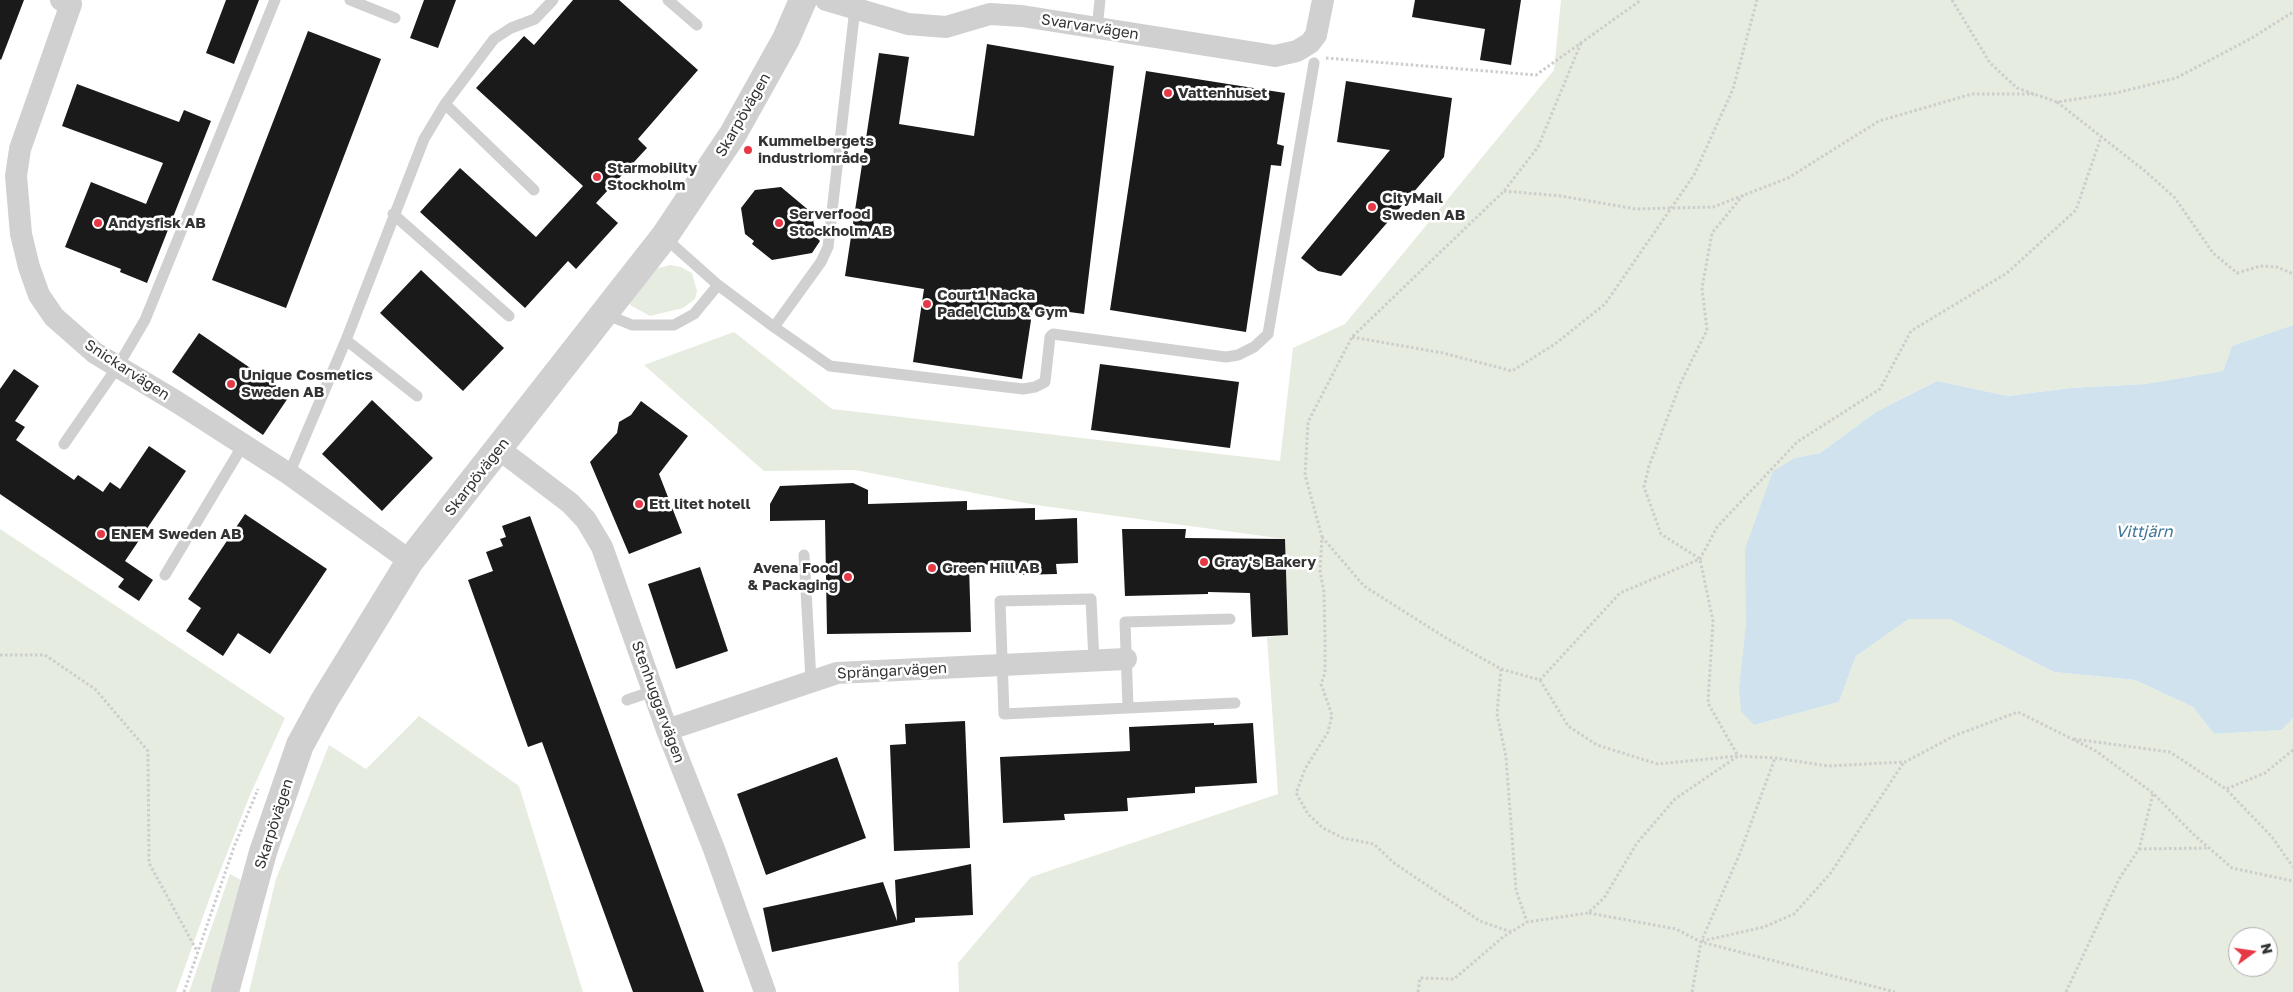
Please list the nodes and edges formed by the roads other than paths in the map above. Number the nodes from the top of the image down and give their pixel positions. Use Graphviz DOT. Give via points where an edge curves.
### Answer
graph roads {
  1 [pos="61,0"];
  2 [pos="275,0"];
  3 [pos="350,0"];
  4 [pos="553,0"];
  5 [pos="668,0"];
  6 [pos="803,0"];
  7 [pos="826,0"];
  8 [pos="1100,0"];
  9 [pos="1324,0"];
  10 [pos="855,8"];
  11 [pos="395,18"];
  12 [pos="697,25"];
  13 [pos="1097,28"];
  14 [pos="1316,60"];
  15 [pos="445,104"];
  16 [pos="534,190"];
  17 [pos="393,214"];
  18 [pos="664,237"];
  19 [pos="718,285"];
  20 [pos="605,314"];
  21 [pos="509,316"];
  22 [pos="774,327"];
  23 [pos="346,340"];
  24 [pos="118,366"];
  25 [pos="417,396"];
  26 [pos="64,444"];
  27 [pos="243,446"];
  28 [pos="499,449"];
  29 [pos="289,474"];
  30 [pos="804,555"];
  31 [pos="410,561"];
  32 [pos="165,575"];
  33 [pos="1230,619"];
  34 [pos="1126,659"];
  35 [pos="1094,661"];
  36 [pos="1003,666"];
  37 [pos="811,680"];
  38 [pos="653,691"];
  39 [pos="627,700"];
  40 [pos="1235,703"];
  41 [pos="1128,708"];
  42 [pos="668,730"];
  43 [pos="226,992"];
  44 [pos="764,992"];
  1 -- 24 [label="street, Snickarvägen" via="71,4 20,149 16,176 21,234 39,295 54,317 95,353"];
  2 -- 24 [label="lane" via="145,320"];
  3 -- 11 [label="lane"];
  4 -- 15 [label="lane" via="535,19 494,39"];
  5 -- 12 [label="lane"];
  6 -- 18 [label="street, Skarpövägen" via="786,39 733,134"];
  7 -- 10 [label="street, Svarvarvägen"];
  8 -- 13 [label="lane"];
  9 -- 13 [label="street, Svarvarvägen" via="1318,30 1310,43 1285,54 1264,55"];
  10 -- 13 [label="street, Svarvarvägen" via="908,24 946,27 990,14"];
  10 -- 22 [label="lane" via="839,95 828,247 821,262"];
  14 -- 22 [label="lane" via="1268,334 1238,356 1053,334 1044,382 1024,389 830,366"];
  15 -- 16 [label="lane"];
  15 -- 17 [label="lane" via="424,139"];
  17 -- 21 [label="lane"];
  17 -- 23 [label="lane"];
  18 -- 19 [label="lane"];
  18 -- 20 [label="street, Skarpövägen"];
  19 -- 20 [label="lane" via="694,314 674,325 632,325"];
  19 -- 22 [label="lane"];
  20 -- 28 [label="street, Skarpövägen"];
  23 -- 25 [label="lane"];
  23 -- 29 [label="lane"];
  24 -- 26 [label="lane"];
  24 -- 27 [label="street, Snickarvägen"];
  27 -- 29 [label="street, Snickarvägen"];
  27 -- 32 [label="lane"];
  28 -- 31 [label="street, Skarpövägen"];
  28 -- 38 [label="street, Stenhuggarvägen" via="570,503 590,527 602,548"];
  29 -- 31 [label="street, Snickarvägen"];
  30 -- 37 [label="lane"];
  31 -- 43 [label="street, Skarpövägen" via="300,746 263,852"];
  33 -- 34 [label="lane" via="1125,622"];
  34 -- 35 [label="street, Sprängarvägen"];
  34 -- 41 [label="lane"];
  35 -- 36 [label="street, Sprängarvägen"];
  35 -- 36 [label="lane" via="1091,598 1000,601"];
  36 -- 37 [label="street, Sprängarvägen" via="837,673"];
  36 -- 41 [label="lane" via="1004,714"];
  37 -- 42 [label="street, Sprängarvägen"];
  38 -- 39 [label="lane"];
  38 -- 42 [label="street, Stenhuggarvägen"];
  40 -- 41 [label="lane"];
  42 -- 44 [label="street, Stenhuggarvägen"];
}
